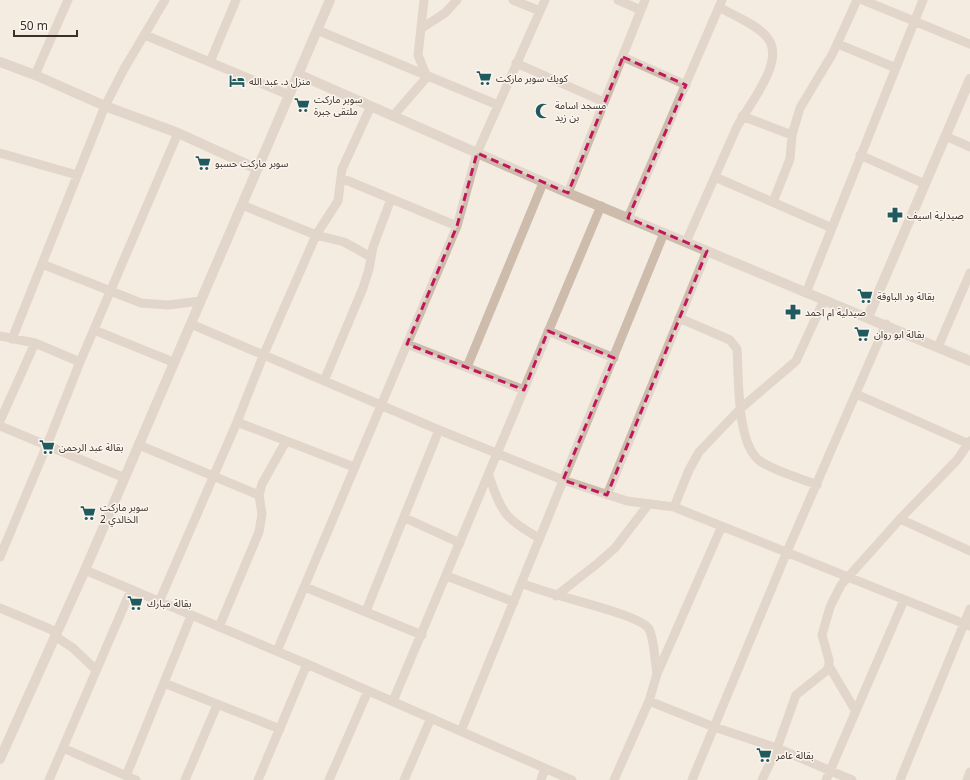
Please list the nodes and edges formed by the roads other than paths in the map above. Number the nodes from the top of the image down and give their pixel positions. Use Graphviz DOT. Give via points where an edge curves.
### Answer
graph roads {
  1 [pos="68,0"];
  2 [pos="166,0"];
  3 [pos="236,0"];
  4 [pos="330,0"];
  5 [pos="424,0"];
  6 [pos="457,0"];
  7 [pos="513,0"];
  8 [pos="545,0"];
  9 [pos="618,0"];
  10 [pos="646,0"];
  11 [pos="857,0"];
  12 [pos="863,0"];
  13 [pos="923,0"];
  14 [pos="720,4"];
  15 [pos="641,10"];
  16 [pos="540,11"];
  17 [pos="914,20"];
  18 [pos="422,28"];
  19 [pos="317,30"];
  20 [pos="146,36"];
  21 [pos="838,44"];
  22 [pos="970,44"];
  23 [pos="622,57"];
  24 [pos="0,62"];
  25 [pos="210,62"];
  26 [pos="516,63"];
  27 [pos="896,68"];
  28 [pos="298,74"];
  29 [pos="35,75"];
  30 [pos="427,77"];
  31 [pos="970,79"];
  32 [pos="686,85"];
  33 [pos="289,95"];
  34 [pos="604,102"];
  35 [pos="498,105"];
  36 [pos="105,106"];
  37 [pos="371,106"];
  38 [pos="393,116"];
  39 [pos="742,116"];
  40 [pos="178,133"];
  41 [pos="792,135"];
  42 [pos="945,136"];
  43 [pos="970,147"];
  44 [pos="477,153"];
  45 [pos="860,155"];
  46 [pos="1,157"];
  47 [pos="257,168"];
  48 [pos="77,175"];
  49 [pos="715,177"];
  50 [pos="341,178"];
  51 [pos="543,183"];
  52 [pos="926,184"];
  53 [pos="568,194"];
  54 [pos="391,199"];
  55 [pos="773,202"];
  56 [pos="242,205"];
  57 [pos="601,206"];
  58 [pos="628,218"];
  59 [pos="456,226"];
  60 [pos="832,228"];
  61 [pos="664,234"];
  62 [pos="316,235"];
  63 [pos="686,242"];
  64 [pos="707,251"];
  65 [pos="371,257"];
  66 [pos="42,264"];
  67 [pos="969,277"];
  68 [pos="110,292"];
  69 [pos="806,293"];
  70 [pos="824,300"];
  71 [pos="201,301"];
  72 [pos="868,317"];
  73 [pos="679,318"];
  74 [pos="191,324"];
  75 [pos="886,324"];
  76 [pos="94,330"];
  77 [pos="548,331"];
  78 [pos="0,336"];
  79 [pos="12,339"];
  80 [pos="35,343"];
  81 [pos="407,344"];
  82 [pos="938,347"];
  83 [pos="263,356"];
  84 [pos="614,358"];
  85 [pos="970,361"];
  86 [pos="80,362"];
  87 [pos="173,362"];
  88 [pos="467,367"];
  89 [pos="324,381"];
  90 [pos="524,390"];
  91 [pos="856,394"];
  92 [pos="381,406"];
  93 [pos="741,408"];
  94 [pos="0,421"];
  95 [pos="237,422"];
  96 [pos="0,426"];
  97 [pos="438,430"];
  98 [pos="286,441"];
  99 [pos="969,443"];
  100 [pos="48,445"];
  101 [pos="139,445"];
  102 [pos="498,455"];
  103 [pos="354,467"];
  104 [pos="214,476"];
  105 [pos="489,476"];
  106 [pos="125,478"];
  107 [pos="563,480"];
  108 [pos="817,485"];
  109 [pos="259,495"];
  110 [pos="607,495"];
  111 [pos="648,505"];
  112 [pos="674,508"];
  113 [pos="405,518"];
  114 [pos="900,519"];
  115 [pos="721,528"];
  116 [pos="540,538"];
  117 [pos="460,543"];
  118 [pos="970,551"];
  119 [pos="786,554"];
  120 [pos="0,557"];
  121 [pos="85,570"];
  122 [pos="447,576"];
  123 [pos="847,578"];
  124 [pos="522,583"];
  125 [pos="305,587"];
  126 [pos="131,590"];
  127 [pos="556,596"];
  128 [pos="904,600"];
  129 [pos="159,602"];
  130 [pos="514,602"];
  131 [pos="0,608"];
  132 [pos="970,610"];
  133 [pos="366,611"];
  134 [pos="191,616"];
  135 [pos="967,625"];
  136 [pos="219,627"];
  137 [pos="56,634"];
  138 [pos="422,635"];
  139 [pos="277,651"];
  140 [pos="307,664"];
  141 [pos="829,666"];
  142 [pos="96,670"];
  143 [pos="657,674"];
  144 [pos="164,683"];
  145 [pos="368,690"];
  146 [pos="393,701"];
  147 [pos="649,701"];
  148 [pos="217,705"];
  149 [pos="855,710"];
  150 [pos="431,718"];
  151 [pos="714,727"];
  152 [pos="280,729"];
  153 [pos="461,731"];
  154 [pos="63,748"];
  155 [pos="777,748"];
  156 [pos="0,759"];
  157 [pos="545,768"];
  158 [pos="830,771"];
  159 [pos="970,772"];
  160 [pos="126,776"];
  161 [pos="49,780"];
  162 [pos="136,780"];
  163 [pos="185,780"];
  164 [pos="258,780"];
  165 [pos="329,780"];
  166 [pos="404,780"];
  167 [pos="540,780"];
  168 [pos="572,780"];
  169 [pos="614,780"];
  170 [pos="692,780"];
  171 [pos="762,780"];
  172 [pos="826,780"];
  173 [pos="852,780"];
  174 [pos="900,780"];
  175 [pos="967,780"];
  1 -- 29 [label="street"];
  2 -- 20 [label="street"];
  3 -- 25 [label="street"];
  4 -- 19 [label="street"];
  5 -- 18 [label="street"];
  6 -- 18 [label="street" via="445,13"];
  7 -- 16 [label="street"];
  8 -- 16 [label="street"];
  9 -- 15 [label="street"];
  10 -- 15 [label="street"];
  11 -- 21 [label="street"];
  12 -- 17 [label="street"];
  13 -- 17 [label="street"];
  14 -- 32 [label="street"];
  14 -- 39 [label="street" via="768,37 771,44 772,57 768,75"];
  15 -- 23 [label="street"];
  16 -- 26 [label="street"];
  17 -- 22 [label="street"];
  17 -- 27 [label="street"];
  18 -- 30 [label="street" via="418,55"];
  19 -- 28 [label="street"];
  19 -- 30 [label="street"];
  20 -- 25 [label="street"];
  20 -- 36 [label="street" via="124,69"];
  21 -- 27 [label="street"];
  21 -- 41 [label="street" via="800,108"];
  23 -- 32 [label="street"];
  23 -- 34 [label="street"];
  24 -- 29 [label="street"];
  25 -- 33 [label="street"];
  26 -- 34 [label="street"];
  26 -- 35 [label="street"];
  27 -- 45 [label="street"];
  28 -- 33 [label="street"];
  28 -- 37 [label="street"];
  29 -- 36 [label="street"];
  30 -- 35 [label="street"];
  30 -- 38 [label="street"];
  31 -- 42 [label="street"];
  32 -- 58 [label="street"];
  33 -- 47 [label="street"];
  34 -- 53 [label="street"];
  35 -- 44 [label="street"];
  36 -- 40 [label="street"];
  36 -- 48 [label="street"];
  37 -- 38 [label="street"];
  37 -- 50 [label="street" via="346,158"];
  38 -- 44 [label="street"];
  39 -- 41 [label="street"];
  39 -- 49 [label="street"];
  40 -- 47 [label="street"];
  40 -- 68 [label="street"];
  41 -- 55 [label="street" via="790,159"];
  42 -- 43 [label="street"];
  42 -- 52 [label="street"];
  44 -- 51 [label="street"];
  44 -- 59 [label="street"];
  45 -- 52 [label="street"];
  45 -- 60 [label="street"];
  46 -- 48 [label="street"];
  47 -- 56 [label="street"];
  48 -- 66 [label="street"];
  49 -- 55 [label="street"];
  49 -- 63 [label="street"];
  50 -- 54 [label="street"];
  50 -- 62 [label="street" via="338,201"];
  51 -- 53 [label="street"];
  51 -- 88 [label="street"];
  52 -- 72 [label="street"];
  53 -- 57 [label="street"];
  54 -- 59 [label="street"];
  54 -- 65 [label="street"];
  55 -- 60 [label="street"];
  56 -- 62 [label="street"];
  56 -- 71 [label="street"];
  57 -- 58 [label="street"];
  57 -- 77 [label="street"];
  58 -- 61 [label="street"];
  59 -- 81 [label="street"];
  60 -- 69 [label="street"];
  61 -- 63 [label="street"];
  61 -- 84 [label="street"];
  62 -- 65 [label="street" via="344,242"];
  62 -- 83 [label="street"];
  63 -- 64 [label="street"];
  64 -- 69 [label="street"];
  64 -- 73 [label="street"];
  65 -- 89 [label="street" via="363,288"];
  66 -- 68 [label="street"];
  66 -- 79 [label="street"];
  67 -- 82 [label="street"];
  68 -- 71 [label="street" via="150,305"];
  68 -- 76 [label="street"];
  69 -- 70 [label="street"];
  70 -- 72 [label="street"];
  70 -- 93 [label="street" via="796,361"];
  71 -- 74 [label="street"];
  72 -- 75 [label="street"];
  73 -- 93 [label="street" via="735,344"];
  73 -- 110 [label="street"];
  74 -- 83 [label="street"];
  74 -- 87 [label="street"];
  75 -- 82 [label="street"];
  75 -- 91 [label="street"];
  76 -- 86 [label="street"];
  76 -- 87 [label="street"];
  77 -- 84 [label="street"];
  77 -- 90 [label="street"];
  78 -- 79 [label="street"];
  79 -- 80 [label="street"];
  80 -- 86 [label="street"];
  80 -- 94 [label="street"];
  81 -- 88 [label="street"];
  81 -- 92 [label="street"];
  82 -- 85 [label="street"];
  83 -- 89 [label="street"];
  83 -- 95 [label="street"];
  84 -- 107 [label="street"];
  86 -- 100 [label="street"];
  87 -- 101 [label="street"];
  88 -- 90 [label="street"];
  89 -- 92 [label="street"];
  90 -- 102 [label="street"];
  91 -- 99 [label="street"];
  91 -- 108 [label="street"];
  92 -- 97 [label="street"];
  92 -- 103 [label="street"];
  93 -- 108 [label="street" via="746,439 752,453 760,461"];
  93 -- 112 [label="street" via="699,452"];
  95 -- 98 [label="street"];
  95 -- 104 [label="street"];
  96 -- 100 [label="street"];
  97 -- 102 [label="street"];
  97 -- 113 [label="street"];
  98 -- 103 [label="street"];
  98 -- 109 [label="street" via="267,473"];
  99 -- 114 [label="street" via="943,475"];
  100 -- 106 [label="street"];
  100 -- 120 [label="street"];
  101 -- 104 [label="street"];
  101 -- 106 [label="street"];
  102 -- 105 [label="street"];
  102 -- 107 [label="street"];
  103 -- 125 [label="street"];
  104 -- 109 [label="street"];
  104 -- 129 [label="street"];
  105 -- 116 [label="street" via="507,516 520,528"];
  105 -- 117 [label="street"];
  106 -- 121 [label="street"];
  107 -- 110 [label="street"];
  107 -- 116 [label="street"];
  108 -- 119 [label="street"];
  109 -- 136 [label="street" via="262,514 259,532"];
  110 -- 111 [label="street"];
  111 -- 112 [label="street"];
  111 -- 127 [label="street" via="614,548"];
  112 -- 115 [label="street"];
  113 -- 117 [label="street"];
  113 -- 133 [label="street"];
  114 -- 118 [label="street"];
  114 -- 123 [label="street"];
  115 -- 119 [label="street"];
  115 -- 143 [label="street"];
  116 -- 124 [label="street"];
  117 -- 122 [label="street"];
  119 -- 123 [label="street"];
  119 -- 151 [label="street"];
  121 -- 126 [label="street"];
  121 -- 137 [label="street"];
  122 -- 130 [label="street"];
  122 -- 138 [label="street"];
  123 -- 128 [label="street"];
  123 -- 141 [label="street" via="835,594 823,625 823,642"];
  124 -- 127 [label="street"];
  124 -- 130 [label="street"];
  125 -- 133 [label="street"];
  125 -- 139 [label="street"];
  126 -- 129 [label="street"];
  126 -- 142 [label="street"];
  127 -- 143 [label="street" via="608,610 646,626"];
  128 -- 135 [label="street"];
  128 -- 149 [label="street"];
  129 -- 134 [label="street"];
  130 -- 153 [label="street"];
  131 -- 137 [label="street"];
  132 -- 135 [label="street"];
  133 -- 138 [label="street"];
  134 -- 136 [label="street"];
  134 -- 144 [label="street"];
  135 -- 174 [label="street"];
  136 -- 139 [label="street"];
  137 -- 142 [label="street"];
  137 -- 156 [label="street"];
  138 -- 146 [label="street"];
  139 -- 140 [label="street"];
  140 -- 145 [label="street"];
  140 -- 152 [label="street"];
  141 -- 149 [label="street"];
  141 -- 155 [label="street" via="826,672 796,695"];
  142 -- 154 [label="street"];
  143 -- 147 [label="street"];
  144 -- 148 [label="street"];
  144 -- 160 [label="street"];
  145 -- 146 [label="street"];
  145 -- 165 [label="street"];
  146 -- 150 [label="street"];
  147 -- 151 [label="street"];
  147 -- 169 [label="street"];
  148 -- 152 [label="street"];
  148 -- 163 [label="street"];
  149 -- 158 [label="street"];
  150 -- 153 [label="street"];
  150 -- 166 [label="street"];
  151 -- 155 [label="street"];
  151 -- 170 [label="street"];
  152 -- 164 [label="street"];
  153 -- 157 [label="street"];
  154 -- 160 [label="street"];
  154 -- 161 [label="street"];
  155 -- 158 [label="street"];
  155 -- 171 [label="street"];
  157 -- 167 [label="street"];
  157 -- 168 [label="street"];
  158 -- 172 [label="street"];
  158 -- 173 [label="street"];
  159 -- 175 [label="street"];
  160 -- 162 [label="street"];
}
